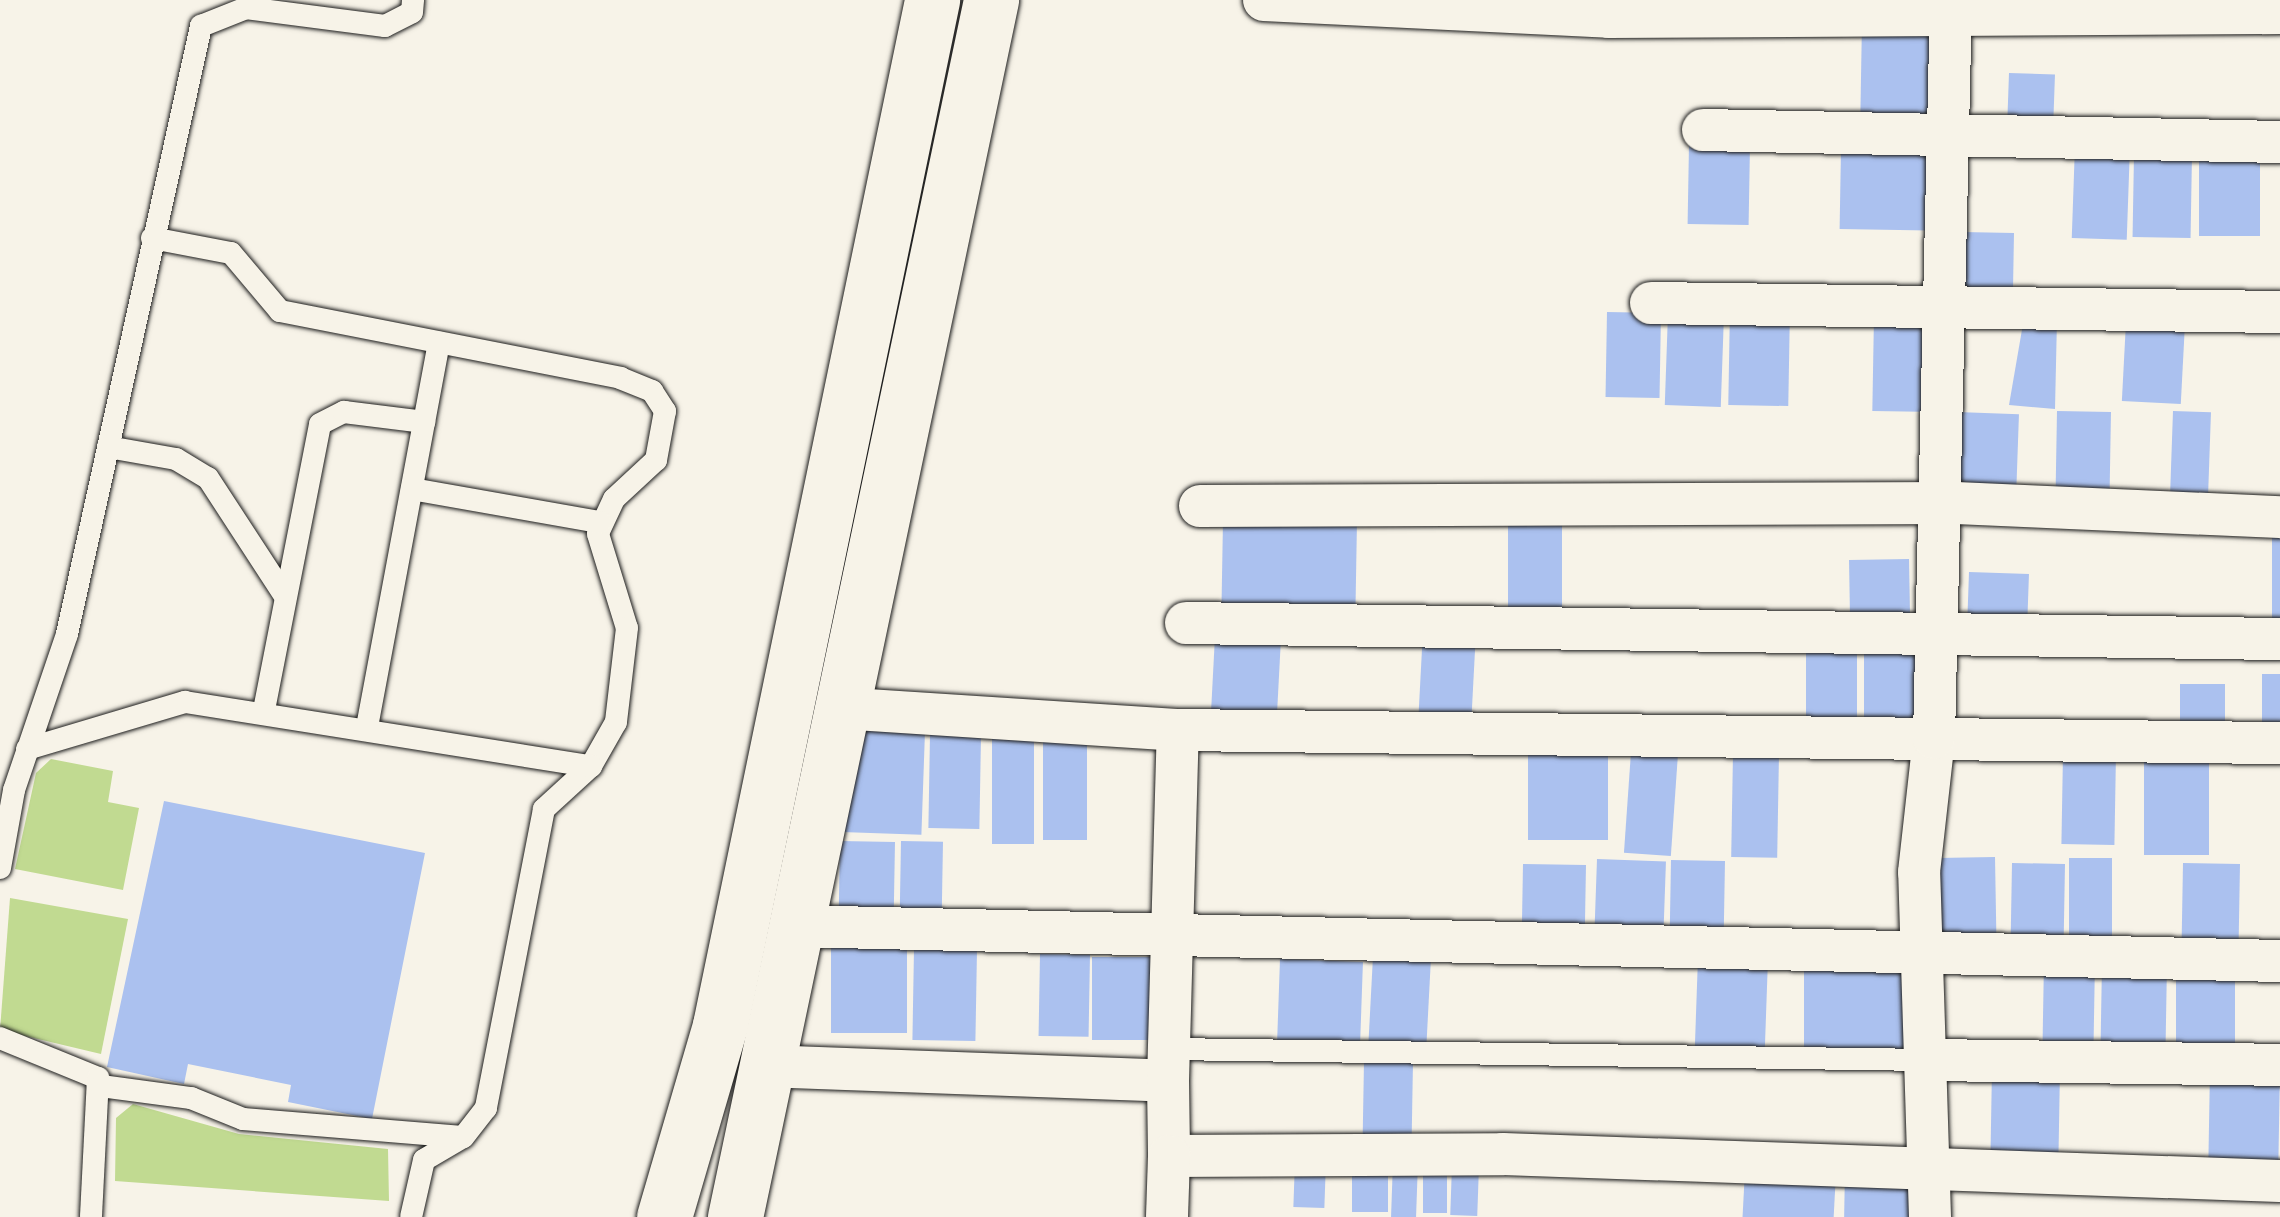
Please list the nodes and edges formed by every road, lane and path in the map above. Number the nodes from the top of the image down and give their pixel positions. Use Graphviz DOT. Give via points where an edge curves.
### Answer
graph roads {
  1 [pos="413,0"];
  2 [pos="932,0"];
  3 [pos="991,0"];
  4 [pos="1264,0"];
  5 [pos="1951,5"];
  6 [pos="1537,8"];
  7 [pos="2280,14"];
  8 [pos="1703,130"];
  9 [pos="1942,140"];
  10 [pos="2280,142"];
  11 [pos="152,238"];
  12 [pos="1652,303"];
  13 [pos="1946,308"];
  14 [pos="2280,312"];
  15 [pos="440,342"];
  16 [pos="424,422"];
  17 [pos="108,447"];
  18 [pos="412,488"];
  19 [pos="1939,504"];
  20 [pos="1200,506"];
  21 [pos="2280,517"];
  22 [pos="600,522"];
  23 [pos="286,596"];
  24 [pos="1186,622"];
  25 [pos="1935,639"];
  26 [pos="2280,640"];
  27 [pos="838,708"];
  28 [pos="264,710"];
  29 [pos="368,728"];
  30 [pos="1178,730"];
  31 [pos="1934,738"];
  32 [pos="2280,743"];
  33 [pos="27,750"];
  34 [pos="591,766"];
  35 [pos="0,868"];
  36 [pos="794,926"];
  37 [pos="1170,937"];
  38 [pos="1921,954"];
  39 [pos="2280,961"];
  40 [pos="0,1038"];
  41 [pos="1931,1060"];
  42 [pos="2280,1064"];
  43 [pos="1168,1065"];
  44 [pos="764,1066"];
  45 [pos="101,1086"];
  46 [pos="463,1137"];
  47 [pos="1169,1156"];
  48 [pos="1933,1164"];
  49 [pos="2280,1181"];
  50 [pos="92,1217"];
  51 [pos="412,1217"];
  52 [pos="664,1217"];
  53 [pos="735,1217"];
  54 [pos="1167,1217"];
  55 [pos="1930,1217"];
  1 -- 11 [label="lane" via="400,23 385,26 246,8 209,17 196,40"];
  2 -- 52 [label="main road" via="720,1025"];
  3 -- 27 [label="main road"];
  4 -- 6 [label="street"];
  5 -- 6 [label="street"];
  5 -- 7 [label="street"];
  5 -- 9 [label="street"];
  8 -- 9 [label="street"];
  9 -- 10 [label="street"];
  9 -- 13 [label="street"];
  11 -- 15 [label="lane" via="231,253 280,311"];
  11 -- 17 [label="lane"];
  12 -- 13 [label="street"];
  13 -- 14 [label="street"];
  13 -- 19 [label="street"];
  15 -- 16 [label="lane"];
  15 -- 22 [label="lane" via="620,378 661,400 660,452"];
  16 -- 18 [label="lane"];
  16 -- 23 [label="lane" via="344,412 320,424"];
  17 -- 23 [label="lane" via="176,459 208,478"];
  17 -- 33 [label="lane" via="59,667"];
  18 -- 22 [label="lane"];
  18 -- 29 [label="lane"];
  19 -- 20 [label="street"];
  19 -- 21 [label="street"];
  19 -- 25 [label="street"];
  22 -- 34 [label="lane" via="599,546 624,608 627,668 616,722"];
  23 -- 28 [label="lane"];
  24 -- 25 [label="street"];
  25 -- 26 [label="street"];
  25 -- 31 [label="street"];
  27 -- 30 [label="street"];
  27 -- 36 [label="main road"];
  28 -- 29 [label="lane"];
  28 -- 33 [label="lane" via="150,705"];
  29 -- 34 [label="lane"];
  30 -- 31 [label="street"];
  30 -- 37 [label="street"];
  31 -- 32 [label="street"];
  31 -- 38 [label="street" via="1918,872"];
  33 -- 35 [label="lane"];
  34 -- 46 [label="lane" via="544,809 505,1045 480,1122"];
  36 -- 37 [label="street"];
  36 -- 44 [label="main road"];
  37 -- 38 [label="street"];
  37 -- 43 [label="street"];
  38 -- 39 [label="street"];
  38 -- 41 [label="street"];
  40 -- 45 [label="lane" via="90,1067"];
  41 -- 42 [label="street"];
  41 -- 43 [label="lane"];
  41 -- 48 [label="street"];
  43 -- 44 [label="street"];
  43 -- 47 [label="street"];
  44 -- 53 [label="main road"];
  45 -- 46 [label="lane" via="191,1098 243,1119"];
  45 -- 50 [label="lane"];
  46 -- 51 [label="lane" via="424,1160"];
  47 -- 48 [label="street"];
  47 -- 54 [label="street"];
  48 -- 49 [label="street"];
  48 -- 55 [label="street"];
}
